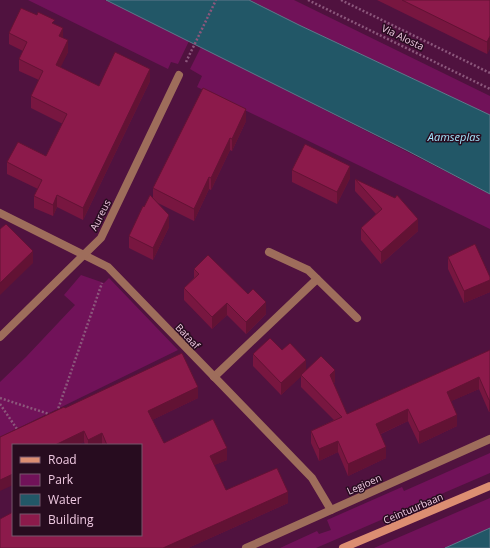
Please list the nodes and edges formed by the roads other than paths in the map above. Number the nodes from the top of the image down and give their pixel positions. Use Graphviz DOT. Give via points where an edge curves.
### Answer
graph roads {
  1 [pos="179,75"];
  2 [pos="0,213"];
  3 [pos="269,252"];
  4 [pos="84,254"];
  5 [pos="317,279"];
  6 [pos="357,318"];
  7 [pos="0,337"];
  8 [pos="214,377"];
  9 [pos="490,439"];
  10 [pos="490,486"];
  11 [pos="331,510"];
  12 [pos="246,548"];
  13 [pos="343,548"];
  1 -- 4 [label="street, Aureus" via="101,238"];
  2 -- 4 [label="street, Bataaf"];
  3 -- 5 [label="street" via="308,270"];
  4 -- 7 [label="street, Aureus"];
  4 -- 8 [label="street, Bataaf" via="108,267"];
  5 -- 6 [label="street"];
  5 -- 8 [label="street"];
  8 -- 11 [label="street, Bataaf" via="312,478"];
  9 -- 11 [label="street, Legioen"];
  10 -- 13 [label="street, Ceintuurbaan"];
  11 -- 12 [label="street, Legioen"];
}
